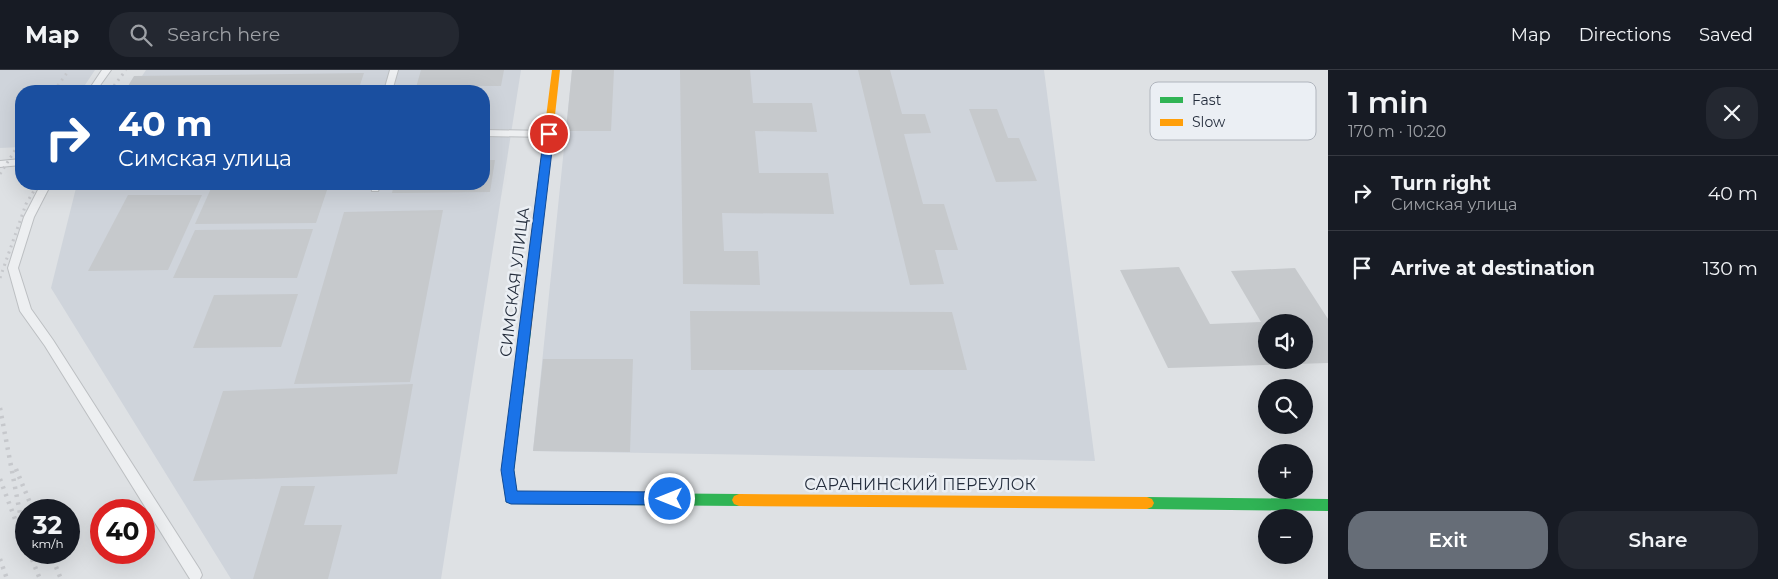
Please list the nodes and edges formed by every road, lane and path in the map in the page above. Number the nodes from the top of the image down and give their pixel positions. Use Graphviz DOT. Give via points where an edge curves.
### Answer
graph roads {
  1 [pos="107,70"];
  2 [pos="394,70"];
  3 [pos="556,70"];
  4 [pos="96,85"];
  5 [pos="390,85"];
  6 [pos="490,133"];
  7 [pos="549,134"];
  8 [pos="15,163"];
  9 [pos="0,164"];
  10 [pos="43,190"];
  11 [pos="511,498"];
  12 [pos="1328,505"];
  13 [pos="195,574"];
  1 -- 4 [label="lane"];
  2 -- 5 [label="lane"];
  3 -- 7 [label="street, СИМСКАЯ УЛИЦА"];
  6 -- 7 [label="lane"];
  7 -- 11 [label="street, СИМСКАЯ УЛИЦА" via="508,470"];
  8 -- 9 [label="lane"];
  10 -- 13 [label="lane" via="29,217 14,268 26,311"];
  11 -- 12 [label="street, САРАНИНСКИЙ ПЕРЕУЛОК"];
}
